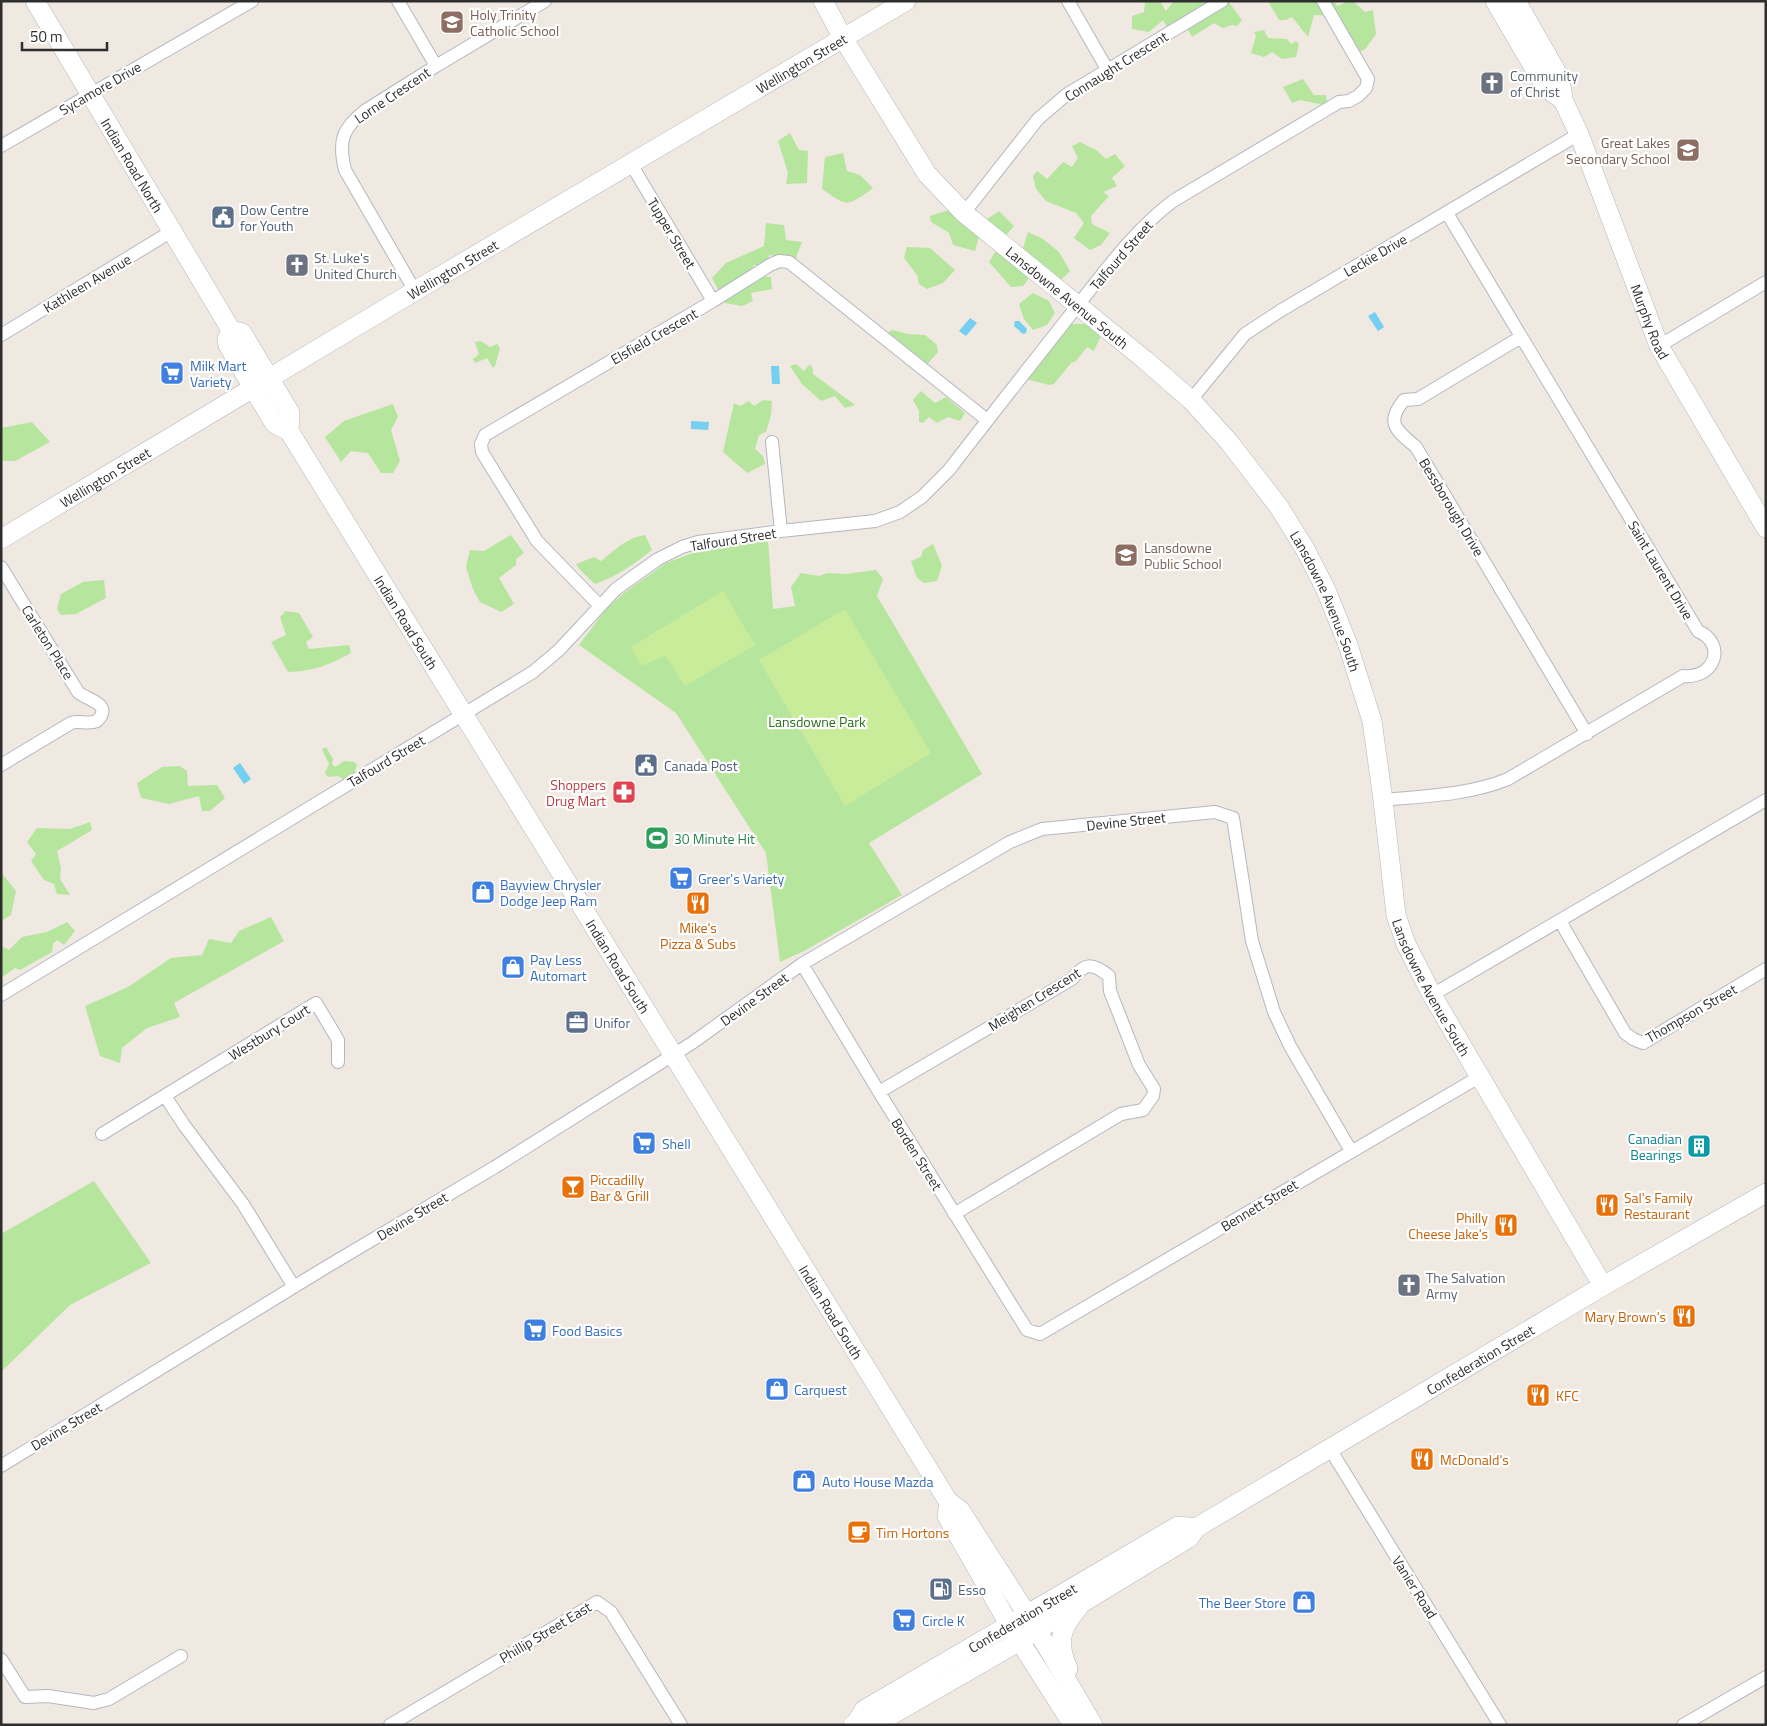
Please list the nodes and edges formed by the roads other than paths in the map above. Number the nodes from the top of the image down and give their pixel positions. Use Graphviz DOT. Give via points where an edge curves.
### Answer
graph roads {
  1 [pos="35,1"];
  2 [pos="252,1"];
  3 [pos="398,1"];
  4 [pos="545,1"];
  5 [pos="824,1"];
  6 [pos="906,1"];
  7 [pos="1068,1"];
  8 [pos="1222,1"];
  9 [pos="1323,1"];
  10 [pos="1495,1"];
  11 [pos="1516,1"];
  12 [pos="844,38"];
  13 [pos="436,66"];
  14 [pos="1108,69"];
  15 [pos="91,94"];
  16 [pos="1563,100"];
  17 [pos="1579,134"];
  18 [pos="1,146"];
  19 [pos="631,164"];
  20 [pos="964,212"];
  21 [pos="1447,213"];
  22 [pos="172,231"];
  23 [pos="1766,282"];
  24 [pos="415,291"];
  25 [pos="713,302"];
  26 [pos="1078,306"];
  27 [pos="231,330"];
  28 [pos="1,335"];
  29 [pos="1522,337"];
  30 [pos="1659,346"];
  31 [pos="270,378"];
  32 [pos="253,388"];
  33 [pos="1191,400"];
  34 [pos="987,420"];
  35 [pos="289,431"];
  36 [pos="772,442"];
  37 [pos="1766,528"];
  38 [pos="780,531"];
  39 [pos="1,539"];
  40 [pos="1,567"];
  41 [pos="600,605"];
  42 [pos="464,715"];
  43 [pos="1587,734"];
  44 [pos="1,765"];
  45 [pos="1384,800"];
  46 [pos="1766,800"];
  47 [pos="1560,920"];
  48 [pos="802,964"];
  49 [pos="1766,969"];
  50 [pos="1432,995"];
  51 [pos="1,996"];
  52 [pos="673,1055"];
  53 [pos="338,1062"];
  54 [pos="1479,1077"];
  55 [pos="879,1092"];
  56 [pos="165,1096"];
  57 [pos="102,1134"];
  58 [pos="1351,1151"];
  59 [pos="1766,1193"];
  60 [pos="954,1214"];
  61 [pos="1603,1286"];
  62 [pos="294,1287"];
  63 [pos="1040,1334"];
  64 [pos="1330,1449"];
  65 [pos="1,1466"];
  66 [pos="949,1502"];
  67 [pos="1196,1528"];
  68 [pos="962,1543"];
  69 [pos="1084,1602"];
  70 [pos="1026,1614"];
  71 [pos="1009,1624"];
  72 [pos="1037,1630"];
  73 [pos="1020,1641"];
  74 [pos="976,1643"];
  75 [pos="181,1656"];
  76 [pos="1,1659"];
  77 [pos="1766,1677"];
  78 [pos="1085,1723"];
  79 [pos="863,1724"];
  80 [pos="390,1725"];
  81 [pos="681,1725"];
  82 [pos="1500,1725"];
  83 [pos="1683,1725"];
  1 -- 15 [label="main road, Indian Road North"];
  2 -- 15 [label="street, Sycamore Drive"];
  3 -- 13 [label="street"];
  4 -- 13 [label="street, Lorne Crescent"];
  5 -- 12 [label="main road, Lansdowne Avenue South"];
  6 -- 12 [label="main road, Wellington Street"];
  7 -- 14 [label="street"];
  8 -- 14 [label="street, Connaught Crescent"];
  9 -- 26 [label="street, Talfourd Street" via="1368,78 1366,88 1358,96 1339,102 1158,212 1138,230"];
  10 -- 16 [label="main road, Murphy Road" via="1546,88"];
  11 -- 16 [label="main road, Murphy Road" via="1560,78"];
  12 -- 19 [label="main road, Wellington Street"];
  12 -- 20 [label="main road, Lansdowne Avenue South" via="927,174"];
  13 -- 24 [label="street, Lorne Crescent" via="356,117 343,137 341,152 345,170"];
  14 -- 20 [label="street, Connaught Crescent" via="1066,95 1038,119"];
  15 -- 18 [label="street, Sycamore Drive"];
  15 -- 22 [label="main road, Indian Road North"];
  16 -- 17 [label="main road, Murphy Road"];
  17 -- 21 [label="street, Leckie Drive"];
  17 -- 30 [label="main road, Murphy Road"];
  19 -- 24 [label="main road, Wellington Street"];
  19 -- 25 [label="street, Tupper Street"];
  20 -- 26 [label="main road, Lansdowne Avenue South"];
  21 -- 29 [label="street, Saint Laurent Drive"];
  21 -- 33 [label="street, Leckie Drive" via="1245,334"];
  22 -- 27 [label="main road, Indian Road North"];
  22 -- 28 [label="street, Kathleen Avenue"];
  23 -- 30 [label="street"];
  24 -- 31 [label="main road, Wellington Street"];
  25 -- 34 [label="street, Elsfield Crescent" via="770,264 779,260 789,262"];
  25 -- 41 [label="street, Elsfield Crescent" via="485,435 481,444 482,452 537,541"];
  26 -- 33 [label="main road, Lansdowne Avenue South"];
  26 -- 34 [label="street, Talfourd Street"];
  27 -- 31 [label="main road, Indian Road North" via="242,333"];
  27 -- 32 [label="main road, Indian Road North" via="228,345"];
  29 -- 43 [label="street, Bessborough Drive" via="1418,399 1404,400 1395,411 1394,422 1400,434 1416,447"];
  29 -- 43 [label="street, Saint Laurent Drive" via="1698,631 1706,634 1714,650 1710,667 1702,674 1683,676"];
  30 -- 37 [label="main road, Murphy Road"];
  31 -- 32 [label="main road, Wellington Street"];
  31 -- 35 [label="main road, Indian Road South" via="290,414"];
  32 -- 35 [label="main road, Indian Road South" via="274,422"];
  32 -- 39 [label="main road, Wellington Street"];
  33 -- 45 [label="main road, Lansdowne Avenue South" via="1279,506 1326,590 1348,645 1372,721"];
  34 -- 38 [label="street, Talfourd Street" via="949,470 922,497 900,512 875,522"];
  35 -- 42 [label="main road, Indian Road South"];
  36 -- 38 [label="street"];
  38 -- 41 [label="street, Talfourd Street" via="682,547 658,559 616,589"];
  40 -- 44 [label="street, Carleton Place" via="78,692 97,702 102,710 97,721 71,723"];
  41 -- 42 [label="street, Talfourd Street" via="559,650 533,672"];
  42 -- 51 [label="street, Talfourd Street"];
  42 -- 52 [label="main road, Indian Road South"];
  43 -- 45 [label="street, Saint Laurent Drive" via="1489,787"];
  45 -- 50 [label="main road, Lansdowne Avenue South" via="1396,915 1406,944"];
  46 -- 47 [label="street"];
  47 -- 49 [label="street, Thompson Street" via="1625,1033 1643,1043"];
  47 -- 50 [label="street"];
  48 -- 52 [label="street, Devine Street"];
  48 -- 55 [label="street, Borden Street"];
  48 -- 58 [label="street, Devine Street" via="1010,842 1042,829 1215,812 1233,818 1252,941 1274,1012"];
  50 -- 54 [label="main road, Lansdowne Avenue South"];
  52 -- 62 [label="street, Devine Street" via="495,1167"];
  52 -- 66 [label="main road, Indian Road South"];
  53 -- 56 [label="street, Westbury Court" via="338,1040 316,1003"];
  54 -- 58 [label="street, Bennett Street"];
  54 -- 61 [label="main road, Lansdowne Avenue South"];
  55 -- 60 [label="street, Borden Street"];
  55 -- 60 [label="street, Meighen Crescent" via="1072,979 1080,969 1090,966 1109,976 1110,991 1139,1065 1154,1089 1154,1096 1143,1110 1121,1114"];
  56 -- 57 [label="street, Westbury Court"];
  56 -- 62 [label="street" via="243,1204"];
  58 -- 63 [label="street, Bennett Street"];
  59 -- 61 [label="main road, Confederation Street"];
  60 -- 63 [label="street, Borden Street" via="1027,1330"];
  61 -- 64 [label="main road, Confederation Street"];
  62 -- 65 [label="street, Devine Street"];
  64 -- 67 [label="main road, Confederation Street"];
  64 -- 82 [label="street, Vanier Road"];
  66 -- 68 [label="main road, Indian Road South" via="947,1516"];
  66 -- 70 [label="main road, Indian Road South" via="960,1510"];
  67 -- 69 [label="main road, Confederation Street" via="1189,1538"];
  67 -- 70 [label="main road, Confederation Street" via="1178,1526"];
  68 -- 71 [label="main road, Indian Road South"];
  68 -- 74 [label="main road" via="992,1613 989,1629"];
  69 -- 72 [label="main road, Confederation Street"];
  69 -- 78 [label="main road" via="1064,1627 1061,1648"];
  70 -- 71 [label="main road, Confederation Street"];
  70 -- 72 [label="main road, Indian Road South"];
  71 -- 73 [label="main road, Indian Road South"];
  71 -- 74 [label="main road, Confederation Street"];
  72 -- 73 [label="main road, Confederation Street"];
  72 -- 78 [label="main road, Indian Road South"];
  73 -- 78 [label="main road, Indian Road South"];
  73 -- 79 [label="main road, Confederation Street"];
  74 -- 79 [label="main road, Confederation Street" via="864,1710"];
  75 -- 76 [label="street" via="109,1699 94,1703 48,1696 24,1697"];
  77 -- 83 [label="street"];
  80 -- 81 [label="street, Phillip Street East" via="597,1602 612,1612"];
}
